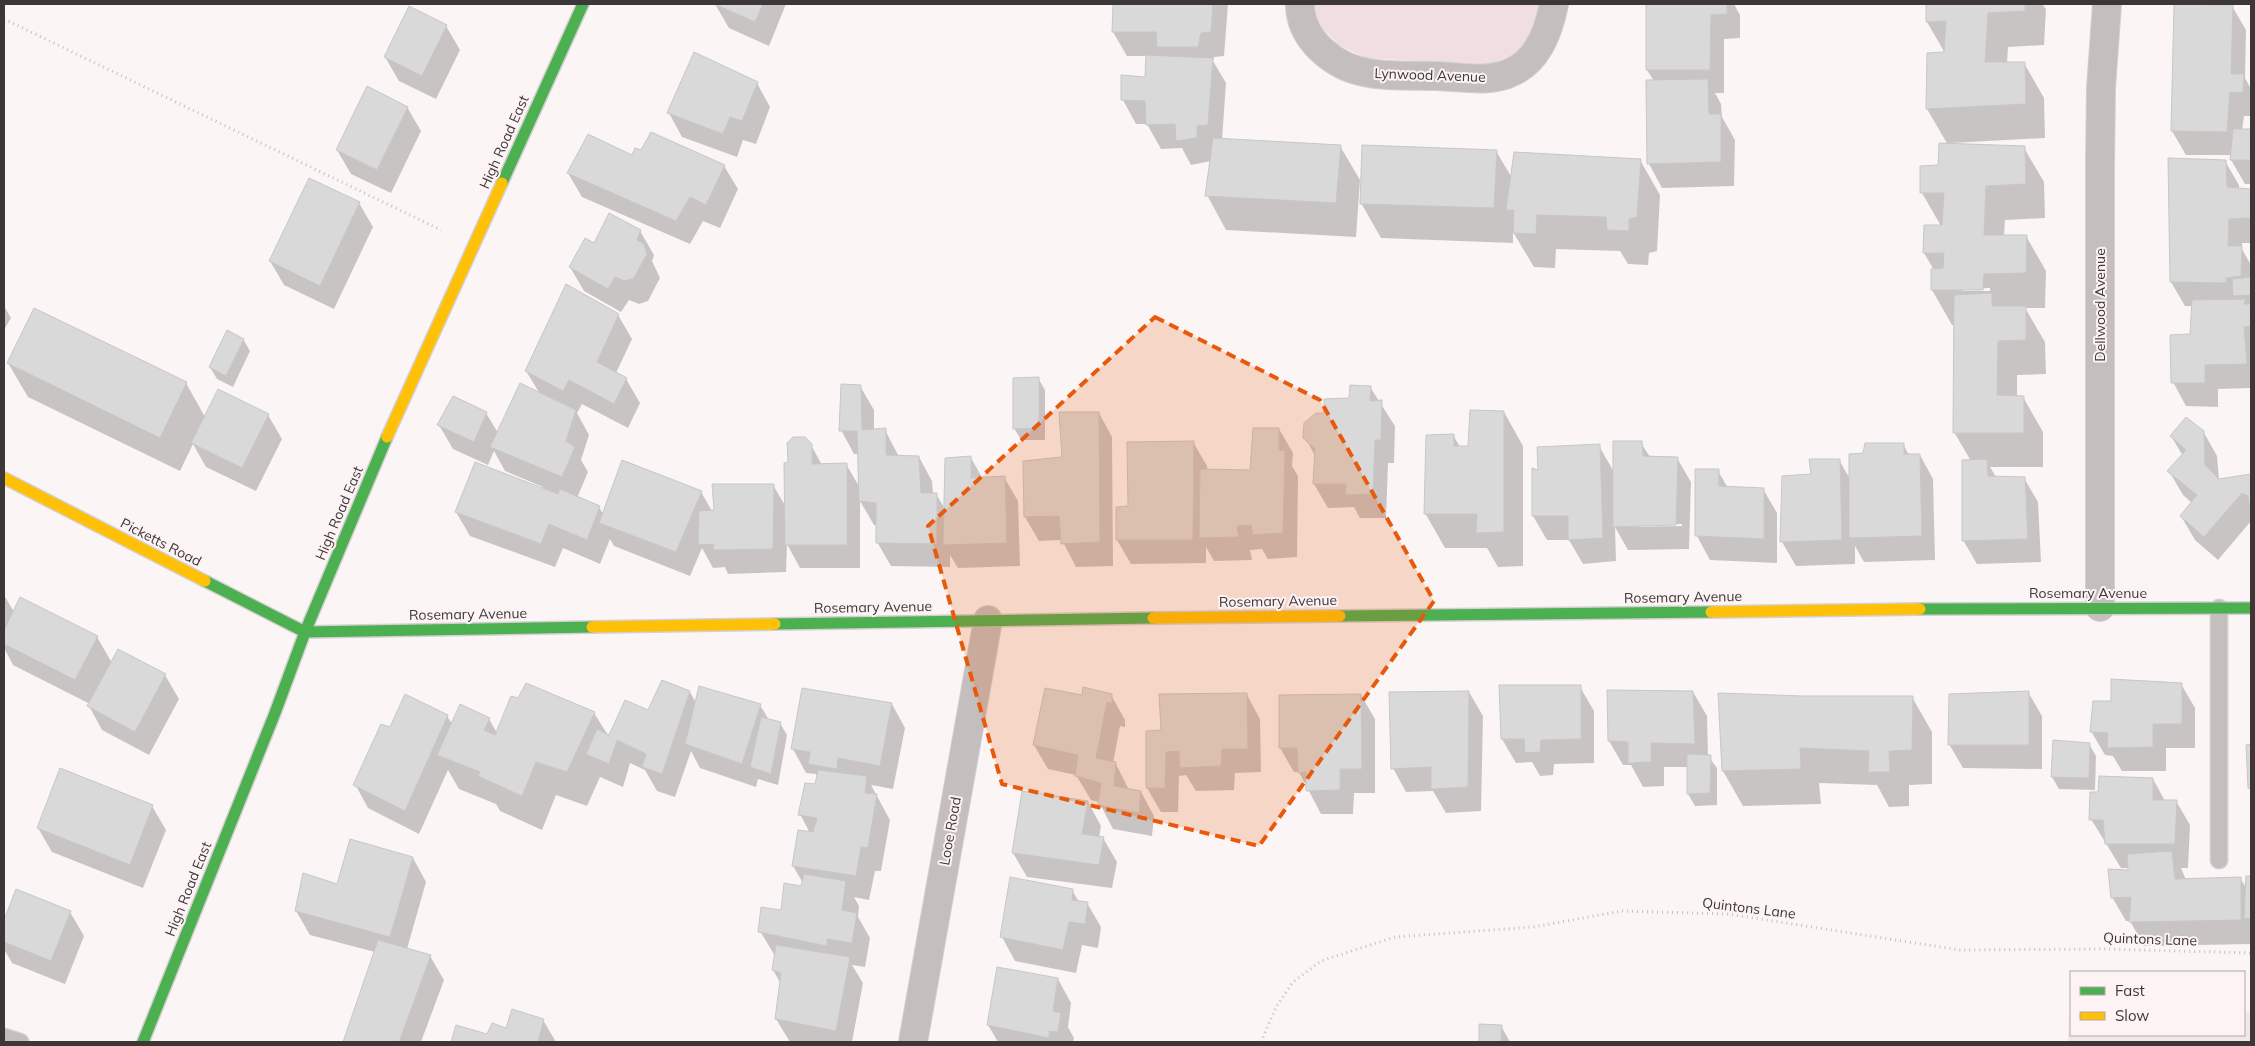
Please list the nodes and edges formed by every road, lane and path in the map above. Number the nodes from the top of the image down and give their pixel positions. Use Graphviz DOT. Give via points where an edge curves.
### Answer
graph roads {
  1 [pos="583,4"];
  2 [pos="1300,4"];
  3 [pos="1554,4"];
  4 [pos="2107,4"];
  5 [pos="4,19"];
  6 [pos="473,246"];
  7 [pos="4,478"];
  8 [pos="2100,607"];
  9 [pos="2219,608"];
  10 [pos="2251,608"];
  11 [pos="988,620"];
  12 [pos="306,632"];
  13 [pos="2219,860"];
  14 [pos="2251,952"];
  15 [pos="4,1037"];
  16 [pos="20,1042"];
  17 [pos="143,1042"];
  18 [pos="913,1042"];
  19 [pos="1261,1042"];
  1 -- 6 [label="street, High Road East"];
  2 -- 3 [label="street, Lynwood Avenue" via="1308,35 1325,53 1348,66 1370,74 1485,78 1512,72 1529,61 1548,30"];
  4 -- 8 [label="street, Dellwood Avenue" via="2100,164"];
  5 -- 6 [label="path"];
  6 -- 12 [label="street, High Road East" via="385,441"];
  7 -- 12 [label="street, Picketts Road"];
  8 -- 9 [label="street, Rosemary Avenue"];
  8 -- 11 [label="street, Rosemary Avenue"];
  9 -- 10 [label="street, Rosemary Avenue"];
  9 -- 13 [label="lane"];
  11 -- 12 [label="street, Rosemary Avenue"];
  11 -- 18 [label="street, Looe Road"];
  12 -- 17 [label="street, High Road East"];
  14 -- 19 [label="path, Quintons Lane" via="1960,950 1728,914 1622,911 1533,927 1395,937 1321,961 1293,982 1276,1007"];
  15 -- 16 [label="lane"];
}
